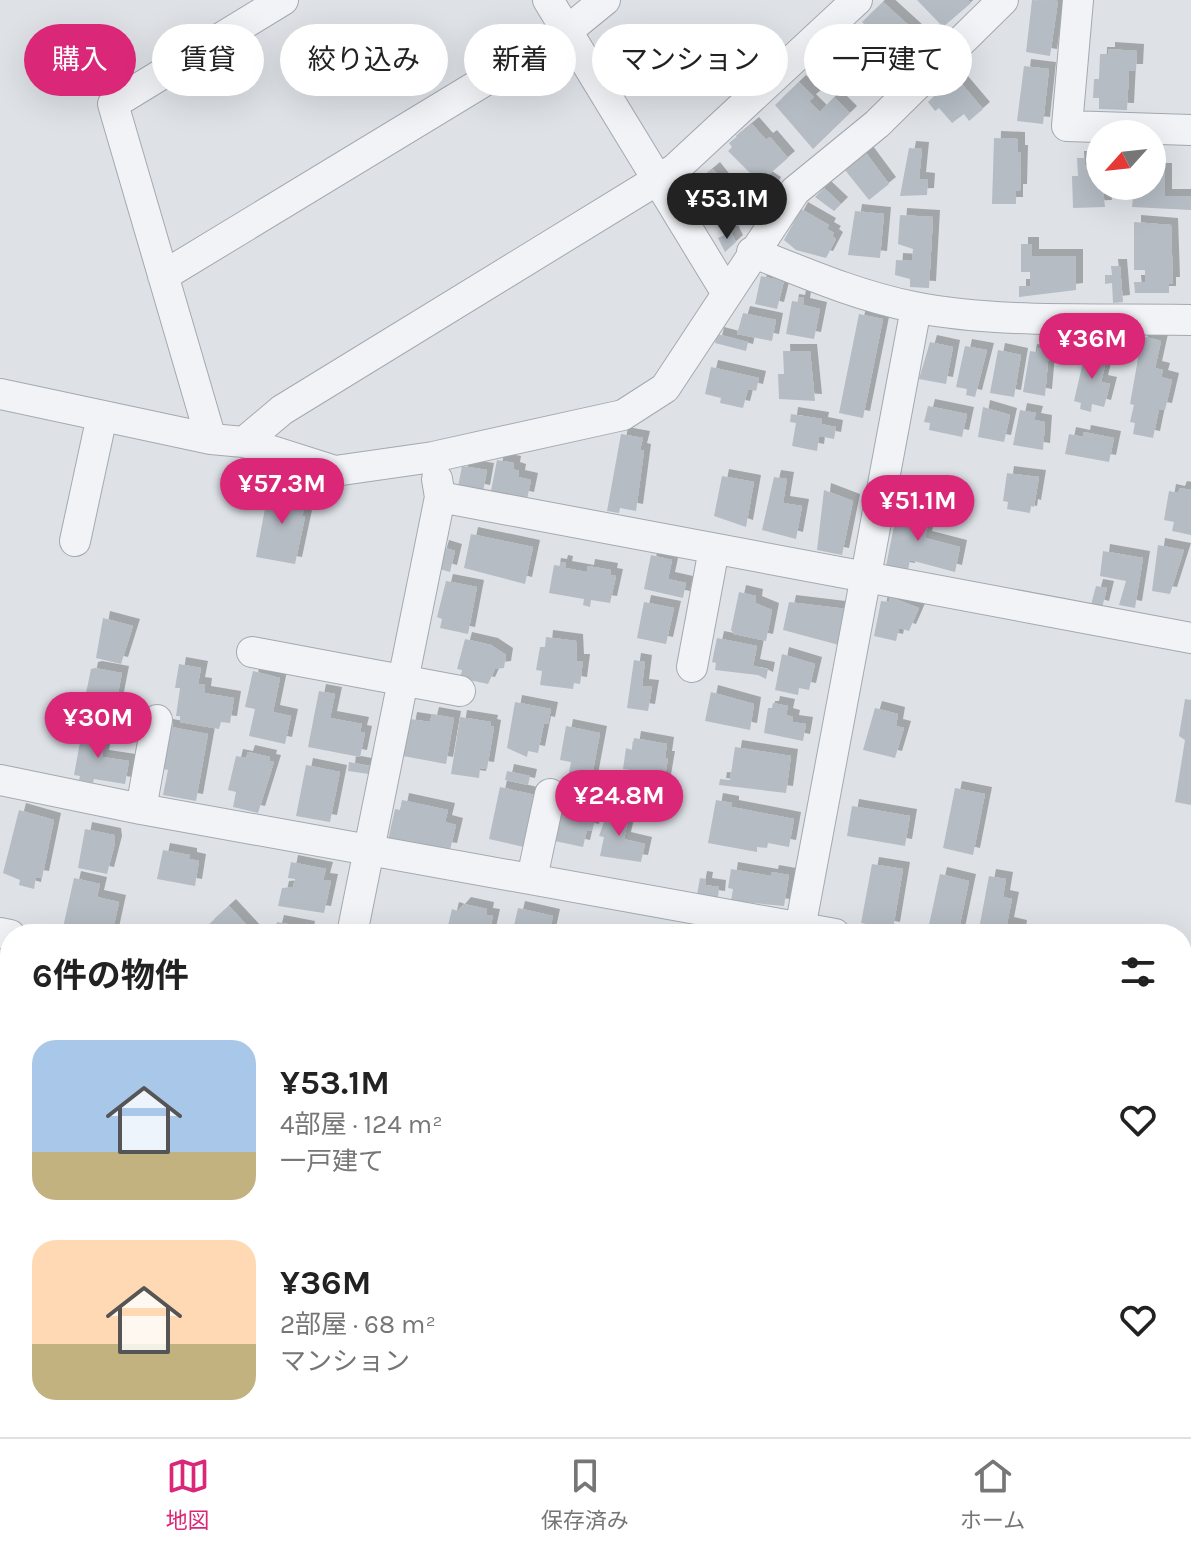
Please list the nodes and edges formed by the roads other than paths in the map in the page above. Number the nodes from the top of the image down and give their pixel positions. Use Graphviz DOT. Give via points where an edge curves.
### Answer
graph roads {
  1 [pos="283,0"];
  2 [pos="548,0"];
  3 [pos="605,0"];
  4 [pos="857,0"];
  5 [pos="1003,0"];
  6 [pos="1078,0"];
  7 [pos="563,24"];
  8 [pos="576,24"];
  9 [pos="576,45"];
  10 [pos="464,93"];
  11 [pos="1191,130"];
  12 [pos="659,179"];
  13 [pos="752,252"];
  14 [pos="163,276"];
  15 [pos="726,292"];
  16 [pos="916,308"];
  17 [pos="1191,320"];
  18 [pos="2,386"];
  19 [pos="102,416"];
  20 [pos="211,439"];
  21 [pos="244,442"];
  22 [pos="433,457"];
  23 [pos="440,497"];
  24 [pos="75,541"];
  25 [pos="714,549"];
  26 [pos="867,577"];
  27 [pos="1191,638"];
  28 [pos="252,652"];
  29 [pos="692,667"];
  30 [pos="401,680"];
  31 [pos="460,691"];
  32 [pos="157,720"];
  33 [pos="0,780"];
  34 [pos="550,794"];
  35 [pos="141,809"];
  36 [pos="368,850"];
  37 [pos="532,878"];
  38 [pos="354,924"];
  39 [pos="765,924"];
  40 [pos="801,924"];
  1 -- 14 [label="street" via="113,104"];
  2 -- 7 [label="street"];
  3 -- 8 [label="street"];
  4 -- 12 [label="street"];
  5 -- 13 [label="street" via="877,124 795,191"];
  6 -- 11 [label="street" via="1067,126"];
  9 -- 12 [label="street"];
  10 -- 14 [label="street"];
  12 -- 15 [label="street"];
  12 -- 21 [label="street" via="282,410"];
  13 -- 15 [label="street"];
  13 -- 16 [label="street" via="859,293"];
  14 -- 20 [label="street"];
  15 -- 22 [label="street" via="665,388 623,415"];
  16 -- 17 [label="street" via="983,315"];
  16 -- 26 [label="street"];
  18 -- 19 [label="street"];
  19 -- 20 [label="street"];
  19 -- 24 [label="street"];
  20 -- 21 [label="street"];
  21 -- 22 [label="street" via="335,471"];
  22 -- 23 [label="street"];
  23 -- 25 [label="street"];
  23 -- 30 [label="street"];
  25 -- 26 [label="street"];
  25 -- 29 [label="street"];
  26 -- 27 [label="street"];
  26 -- 40 [label="street"];
  28 -- 30 [label="street"];
  30 -- 31 [label="street"];
  30 -- 36 [label="street"];
  32 -- 35 [label="street"];
  33 -- 35 [label="street"];
  34 -- 37 [label="street"];
  35 -- 36 [label="street"];
  36 -- 37 [label="street"];
  36 -- 38 [label="street"];
  37 -- 39 [label="street"];
}
